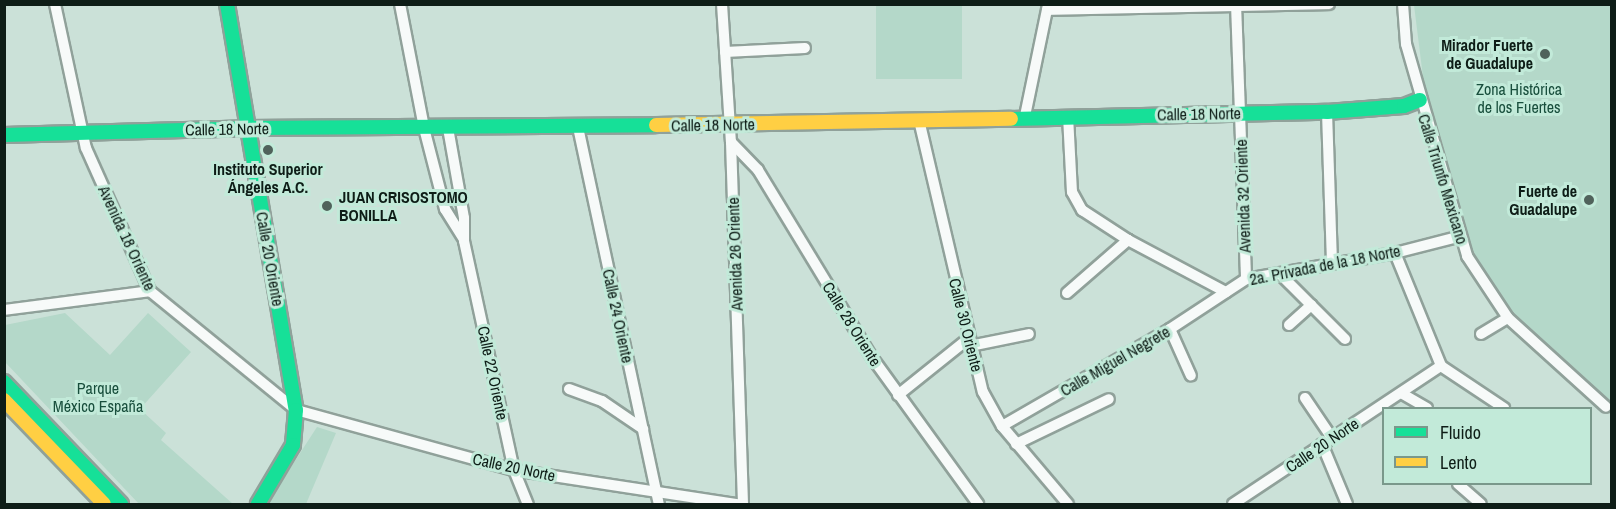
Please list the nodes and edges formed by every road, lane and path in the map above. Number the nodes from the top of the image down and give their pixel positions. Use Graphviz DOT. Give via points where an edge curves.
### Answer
graph roads {
  1 [pos="55,4"];
  2 [pos="227,4"];
  3 [pos="400,4"];
  4 [pos="722,4"];
  5 [pos="1329,4"];
  6 [pos="1403,4"];
  7 [pos="1236,5"];
  8 [pos="1048,7"];
  9 [pos="805,48"];
  10 [pos="725,52"];
  11 [pos="1420,100"];
  12 [pos="1327,112"];
  13 [pos="1240,113"];
  14 [pos="1025,116"];
  15 [pos="1068,116"];
  16 [pos="919,120"];
  17 [pos="729,126"];
  18 [pos="578,127"];
  19 [pos="248,128"];
  20 [pos="424,128"];
  21 [pos="448,128"];
  22 [pos="80,131"];
  23 [pos="4,135"];
  24 [pos="731,142"];
  25 [pos="1458,237"];
  26 [pos="1128,240"];
  27 [pos="464,241"];
  28 [pos="1395,253"];
  29 [pos="1332,262"];
  30 [pos="1280,274"];
  31 [pos="1246,279"];
  32 [pos="150,291"];
  33 [pos="1226,292"];
  34 [pos="1067,293"];
  35 [pos="1311,305"];
  36 [pos="4,310"];
  37 [pos="1508,318"];
  38 [pos="1289,325"];
  39 [pos="1170,329"];
  40 [pos="1029,334"];
  41 [pos="1480,334"];
  42 [pos="1345,339"];
  43 [pos="969,342"];
  44 [pos="1441,366"];
  45 [pos="1191,376"];
  46 [pos="4,382"];
  47 [pos="569,389"];
  48 [pos="1401,393"];
  49 [pos="897,395"];
  50 [pos="1305,398"];
  51 [pos="1108,399"];
  52 [pos="4,400"];
  53 [pos="1425,407"];
  54 [pos="1502,407"];
  55 [pos="1606,407"];
  56 [pos="296,410"];
  57 [pos="1002,426"];
  58 [pos="643,429"];
  59 [pos="1332,438"];
  60 [pos="1016,444"];
  61 [pos="1322,444"];
  62 [pos="514,470"];
  63 [pos="1460,485"];
  64 [pos="657,493"];
  65 [pos="104,504"];
  66 [pos="121,504"];
  67 [pos="258,504"];
  68 [pos="528,504"];
  69 [pos="659,504"];
  70 [pos="737,504"];
  71 [pos="743,504"];
  72 [pos="978,504"];
  73 [pos="1068,504"];
  74 [pos="1233,504"];
  75 [pos="1347,504"];
  76 [pos="1481,504"];
  1 -- 22 [label="street, Avenida 18 Oriente"];
  2 -- 19 [label="street, Calle 20 Oriente"];
  3 -- 20 [label="street, Calle 22 Oriente"];
  4 -- 10 [label="street, Avenida 26 Oriente"];
  5 -- 7 [label="street"];
  6 -- 11 [label="street, Calle Triunfo Mexicano" via="1406,44"];
  7 -- 8 [label="street"];
  7 -- 13 [label="street, Avenida 32 Oriente"];
  8 -- 14 [label="street"];
  9 -- 10 [label="street"];
  10 -- 17 [label="street, Avenida 26 Oriente"];
  11 -- 12 [label="street, Calle 18 Norte" via="1404,106"];
  11 -- 25 [label="street, Calle Triunfo Mexicano"];
  12 -- 13 [label="street, Calle 18 Norte"];
  12 -- 29 [label="street"];
  13 -- 15 [label="street, Calle 18 Norte"];
  13 -- 31 [label="street, Avenida 32 Oriente"];
  14 -- 15 [label="street, Calle 18 Norte"];
  14 -- 16 [label="street, Calle 18 Norte"];
  15 -- 26 [label="street" via="1075,203"];
  16 -- 17 [label="street, Calle 18 Norte"];
  16 -- 43 [label="street, Calle 30 Oriente"];
  17 -- 18 [label="street, Calle 18 Norte"];
  17 -- 24 [label="street, Avenida 26 Oriente"];
  18 -- 21 [label="street, Calle 18 Norte"];
  18 -- 58 [label="street, Calle 24 Oriente"];
  19 -- 20 [label="street, Calle 18 Norte"];
  19 -- 22 [label="street, Calle 18 Norte"];
  19 -- 56 [label="street, Calle 20 Oriente"];
  20 -- 21 [label="street, Calle 18 Norte"];
  20 -- 27 [label="street, Calle 22 Oriente" via="445,209"];
  21 -- 27 [label="street, Calle 22 Oriente" via="464,218"];
  22 -- 23 [label="street, Calle 18 Norte"];
  22 -- 32 [label="street, Avenida 18 Oriente"];
  24 -- 49 [label="street, Calle 28 Oriente" via="758,170"];
  24 -- 71 [label="street, Avenida 26 Oriente"];
  25 -- 28 [label="street, 2a. Privada de la 18 Norte"];
  25 -- 37 [label="street, Calle Triunfo Mexicano" via="1478,276"];
  26 -- 33 [label="street"];
  26 -- 34 [label="street"];
  27 -- 62 [label="street, Calle 22 Oriente"];
  28 -- 29 [label="street, 2a. Privada de la 18 Norte"];
  28 -- 44 [label="street"];
  29 -- 30 [label="street, 2a. Privada de la 18 Norte"];
  30 -- 31 [label="street, 2a. Privada de la 18 Norte"];
  30 -- 35 [label="street"];
  31 -- 33 [label="street, 2a. Privada de la 18 Norte"];
  32 -- 36 [label="street"];
  32 -- 56 [label="street, Avenida 18 Oriente"];
  33 -- 39 [label="street, Calle Miguel Negrete"];
  35 -- 38 [label="street"];
  35 -- 42 [label="street"];
  37 -- 41 [label="street"];
  37 -- 55 [label="street, Calle Triunfo Mexicano"];
  39 -- 45 [label="street"];
  39 -- 57 [label="street, Calle Miguel Negrete"];
  40 -- 43 [label="street"];
  43 -- 49 [label="street"];
  43 -- 57 [label="street, Calle 30 Oriente" via="983,392"];
  44 -- 48 [label="street, Calle 20 Norte"];
  44 -- 54 [label="street"];
  46 -- 66 [label="street"];
  47 -- 58 [label="street" via="602,401"];
  48 -- 53 [label="street"];
  48 -- 59 [label="street, Calle 20 Norte"];
  49 -- 72 [label="street, Calle 28 Oriente"];
  50 -- 59 [label="street"];
  51 -- 60 [label="street"];
  52 -- 65 [label="street"];
  56 -- 62 [label="street, Calle 20 Norte"];
  56 -- 67 [label="street, Calle 20 Oriente" via="293,445"];
  57 -- 60 [label="street, Calle 30 Oriente"];
  58 -- 64 [label="street, Calle 24 Oriente"];
  59 -- 61 [label="street, Calle 20 Norte"];
  60 -- 73 [label="street, Calle 30 Oriente"];
  61 -- 74 [label="street, Calle 20 Norte"];
  61 -- 75 [label="street"];
  62 -- 64 [label="street, Calle 20 Norte"];
  62 -- 68 [label="street, Calle 22 Oriente"];
  63 -- 76 [label="street"];
  64 -- 69 [label="street, Calle 24 Oriente"];
  64 -- 70 [label="street, Calle 20 Norte"];
}
